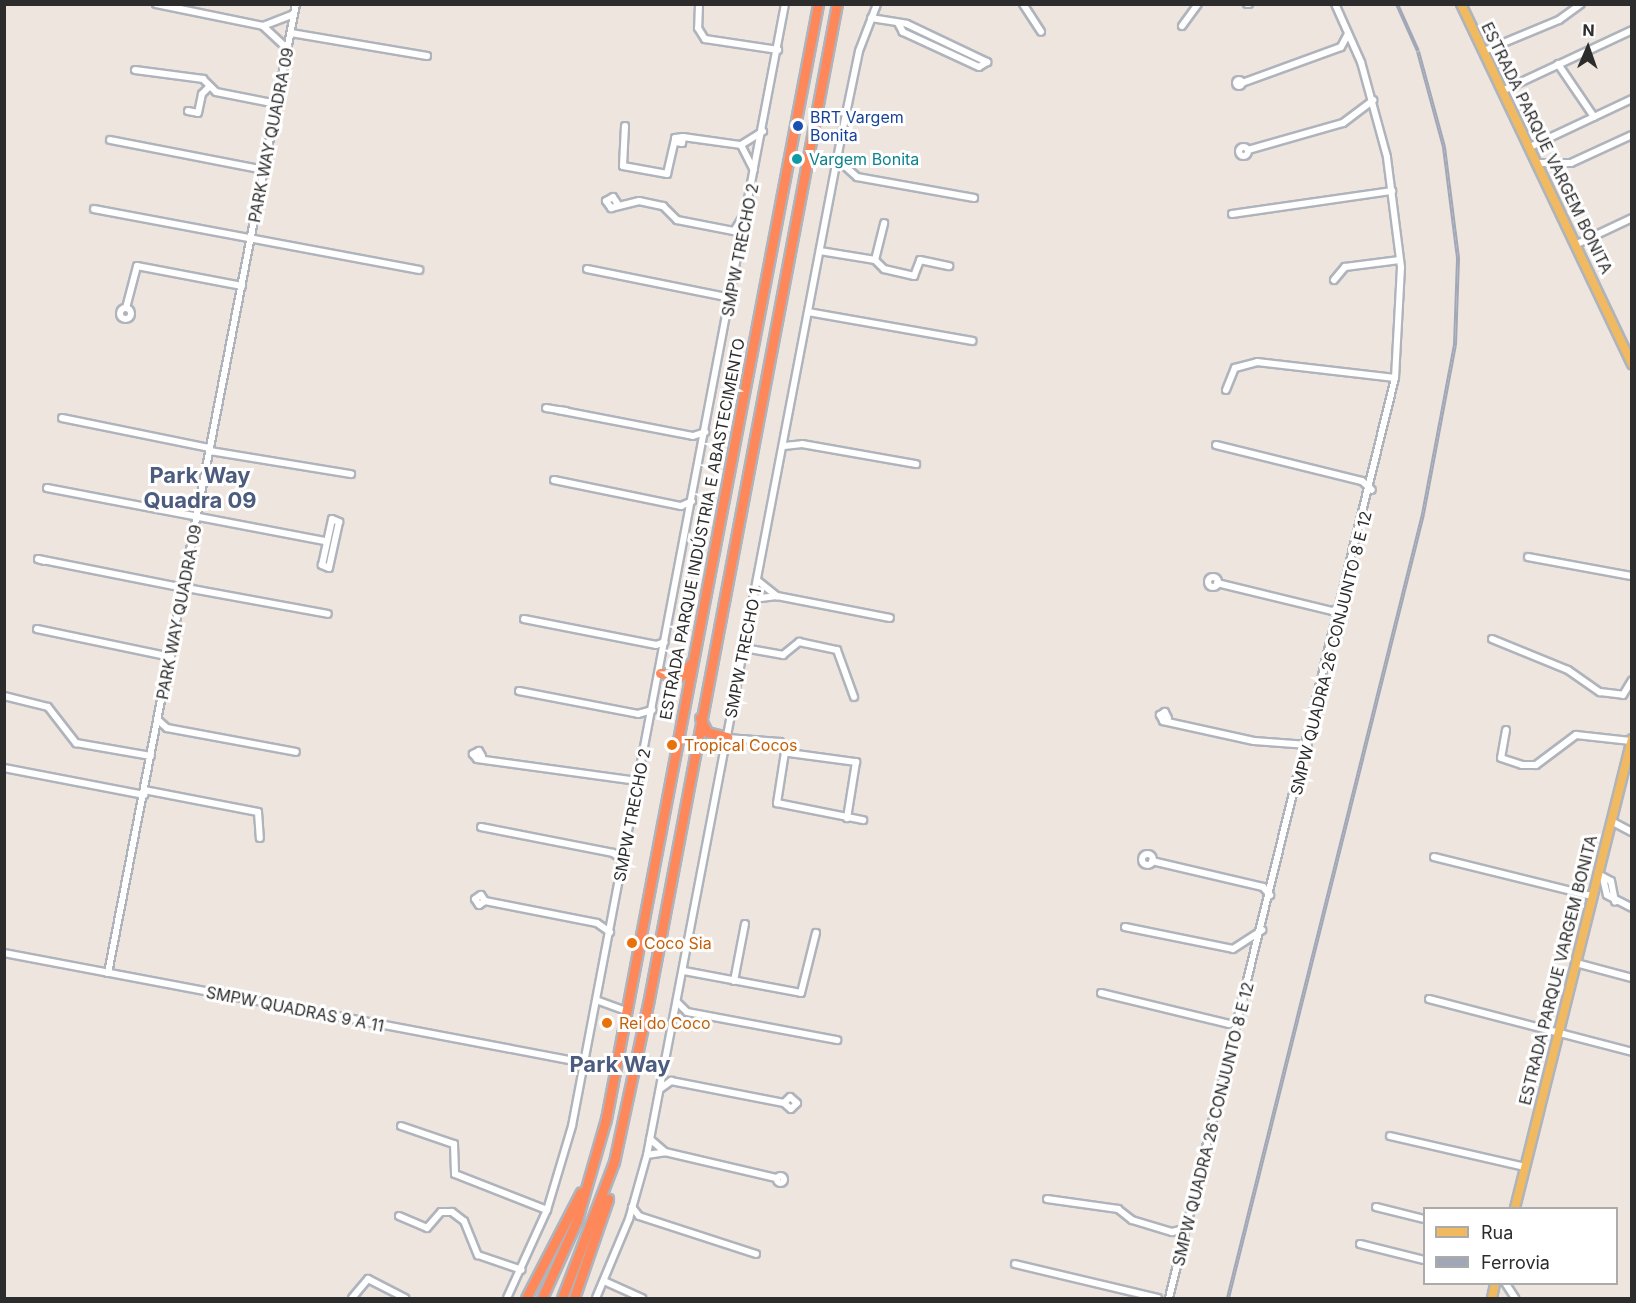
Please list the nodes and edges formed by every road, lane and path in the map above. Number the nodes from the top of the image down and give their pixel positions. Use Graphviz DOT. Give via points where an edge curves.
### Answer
graph roads {
  1 [pos="156,4"];
  2 [pos="296,4"];
  3 [pos="699,4"];
  4 [pos="785,4"];
  5 [pos="818,4"];
  6 [pos="837,4"];
  7 [pos="877,4"];
  8 [pos="1023,4"];
  9 [pos="1198,4"];
  10 [pos="1335,4"];
  11 [pos="1461,4"];
  12 [pos="1581,4"];
  13 [pos="294,14"];
  14 [pos="882,16"];
  15 [pos="871,18"];
  16 [pos="276,22"];
  17 [pos="898,23"];
  18 [pos="263,26"];
  19 [pos="912,26"];
  20 [pos="1182,26"];
  21 [pos="1632,30"];
  22 [pos="1041,32"];
  23 [pos="274,33"];
  24 [pos="291,33"];
  25 [pos="1348,33"];
  26 [pos="909,34"];
  27 [pos="938,38"];
  28 [pos="934,46"];
  29 [pos="962,48"];
  30 [pos="288,49"];
  31 [pos="778,51"];
  32 [pos="1484,51"];
  33 [pos="427,56"];
  34 [pos="957,57"];
  35 [pos="1558,64"];
  36 [pos="135,70"];
  37 [pos="1242,84"];
  38 [pos="210,86"];
  39 [pos="1503,91"];
  40 [pos="1632,99"];
  41 [pos="1373,100"];
  42 [pos="277,104"];
  43 [pos="188,111"];
  44 [pos="1594,117"];
  45 [pos="625,126"];
  46 [pos="763,131"];
  47 [pos="1632,135"];
  48 [pos="110,140"];
  49 [pos="741,146"];
  50 [pos="1530,147"];
  51 [pos="1248,150"];
  52 [pos="837,159"];
  53 [pos="1537,163"];
  54 [pos="1556,167"];
  55 [pos="264,170"];
  56 [pos="755,174"];
  57 [pos="1545,180"];
  58 [pos="1391,183"];
  59 [pos="1384,189"];
  60 [pos="1392,191"];
  61 [pos="974,198"];
  62 [pos="617,203"];
  63 [pos="748,207"];
  64 [pos="94,209"];
  65 [pos="1232,214"];
  66 [pos="1632,218"];
  67 [pos="884,223"];
  68 [pos="734,231"];
  69 [pos="744,233"];
  70 [pos="251,240"];
  71 [pos="1577,244"];
  72 [pos="820,251"];
  73 [pos="875,260"];
  74 [pos="1400,260"];
  75 [pos="949,266"];
  76 [pos="587,269"];
  77 [pos="419,270"];
  78 [pos="1334,280"];
  79 [pos="242,286"];
  80 [pos="731,298"];
  81 [pos="126,308"];
  82 [pos="808,312"];
  83 [pos="1621,338"];
  84 [pos="972,341"];
  85 [pos="1632,352"];
  86 [pos="1632,364"];
  87 [pos="1395,378"];
  88 [pos="1226,390"];
  89 [pos="546,408"];
  90 [pos="62,418"];
  91 [pos="705,432"];
  92 [pos="694,436"];
  93 [pos="785,436"];
  94 [pos="703,442"];
  95 [pos="797,443"];
  96 [pos="1216,445"];
  97 [pos="784,446"];
  98 [pos="210,448"];
  99 [pos="916,464"];
  100 [pos="351,474"];
  101 [pos="1375,478"];
  102 [pos="554,480"];
  103 [pos="1362,481"];
  104 [pos="47,488"];
  105 [pos="1372,490"];
  106 [pos="692,501"];
  107 [pos="681,506"];
  108 [pos="690,513"];
  109 [pos="197,519"];
  110 [pos="326,541"];
  111 [pos="1528,557"];
  112 [pos="44,561"];
  113 [pos="1632,576"];
  114 [pos="757,580"];
  115 [pos="1217,583"];
  116 [pos="184,588"];
  117 [pos="777,596"];
  118 [pos="753,599"];
  119 [pos="1342,607"];
  120 [pos="1332,611"];
  121 [pos="328,614"];
  122 [pos="890,618"];
  123 [pos="524,619"];
  124 [pos="1339,621"];
  125 [pos="38,629"];
  126 [pos="1492,639"];
  127 [pos="665,642"];
  128 [pos="656,645"];
  129 [pos="744,648"];
  130 [pos="663,653"];
  131 [pos="171,657"];
  132 [pos="694,658"];
  133 [pos="660,675"];
  134 [pos="1632,680"];
  135 [pos="519,691"];
  136 [pos="4,696"];
  137 [pos="854,697"];
  138 [pos="686,702"];
  139 [pos="652,710"];
  140 [pos="638,714"];
  141 [pos="700,716"];
  142 [pos="1168,718"];
  143 [pos="158,720"];
  144 [pos="730,722"];
  145 [pos="649,726"];
  146 [pos="167,728"];
  147 [pos="1506,730"];
  148 [pos="156,732"];
  149 [pos="741,735"];
  150 [pos="727,738"];
  151 [pos="1631,740"];
  152 [pos="1308,745"];
  153 [pos="1297,747"];
  154 [pos="694,749"];
  155 [pos="296,752"];
  156 [pos="785,752"];
  157 [pos="152,756"];
  158 [pos="482,756"];
  159 [pos="1305,756"];
  160 [pos="1629,760"];
  161 [pos="4,768"];
  162 [pos="638,781"];
  163 [pos="626,784"];
  164 [pos="637,791"];
  165 [pos="144,792"];
  166 [pos="847,818"];
  167 [pos="864,820"];
  168 [pos="1611,821"];
  169 [pos="481,827"];
  170 [pos="1624,830"];
  171 [pos="1632,832"];
  172 [pos="1608,834"];
  173 [pos="260,838"];
  174 [pos="625,849"];
  175 [pos="613,853"];
  176 [pos="1434,857"];
  177 [pos="623,860"];
  178 [pos="1152,861"];
  179 [pos="1601,875"];
  180 [pos="1273,884"];
  181 [pos="1264,887"];
  182 [pos="1270,895"];
  183 [pos="1592,896"];
  184 [pos="484,901"];
  185 [pos="1632,908"];
  186 [pos="612,917"];
  187 [pos="597,923"];
  188 [pos="745,924"];
  189 [pos="1125,927"];
  190 [pos="1262,930"];
  191 [pos="610,932"];
  192 [pos="816,933"];
  193 [pos="4,953"];
  194 [pos="1576,963"];
  195 [pos="684,971"];
  196 [pos="108,973"];
  197 [pos="1632,978"];
  198 [pos="734,981"];
  199 [pos="1101,993"];
  200 [pos="1429,999"];
  201 [pos="596,1000"];
  202 [pos="677,1002"];
  203 [pos="624,1010"];
  204 [pos="685,1012"];
  205 [pos="674,1017"];
  206 [pos="1239,1021"];
  207 [pos="1229,1024"];
  208 [pos="1236,1033"];
  209 [pos="1558,1033"];
  210 [pos="837,1040"];
  211 [pos="1632,1052"];
  212 [pos="585,1063"];
  213 [pos="664,1068"];
  214 [pos="671,1081"];
  215 [pos="659,1089"];
  216 [pos="784,1103"];
  217 [pos="401,1126"];
  218 [pos="1390,1136"];
  219 [pos="650,1139"];
  220 [pos="665,1152"];
  221 [pos="647,1155"];
  222 [pos="614,1162"];
  223 [pos="1525,1167"];
  224 [pos="776,1178"];
  225 [pos="590,1180"];
  226 [pos="1047,1199"];
  227 [pos="550,1202"];
  228 [pos="539,1204"];
  229 [pos="632,1207"];
  230 [pos="1376,1207"];
  231 [pos="1514,1207"];
  232 [pos="548,1210"];
  233 [pos="399,1216"];
  234 [pos="639,1216"];
  235 [pos="628,1219"];
  236 [pos="1423,1219"];
  237 [pos="1188,1228"];
  238 [pos="1175,1232"];
  239 [pos="1185,1240"];
  240 [pos="1360,1244"];
  241 [pos="756,1254"];
  242 [pos="1423,1260"];
  243 [pos="1015,1264"];
  244 [pos="511,1270"];
  245 [pos="522,1270"];
  246 [pos="518,1279"];
  247 [pos="604,1281"];
  248 [pos="1507,1285"];
  249 [pos="1167,1298"];
  250 [pos="352,1299"];
  251 [pos="405,1299"];
  252 [pos="507,1299"];
  253 [pos="526,1299"];
  254 [pos="542,1299"];
  255 [pos="562,1299"];
  256 [pos="574,1299"];
  257 [pos="596,1299"];
  258 [pos="642,1299"];
  259 [pos="1158,1299"];
  260 [pos="1515,1299"];
  1 -- 18 [label="street"];
  2 -- 13 [label="street, PARK WAY QUADRA 09"];
  3 -- 31 [label="street" via="698,28 705,39"];
  4 -- 31 [label="street, SMPW TRECHO 2"];
  5 -- 132 [label="highway, ESTRADA PARQUE INDÚSTRIA E ABASTECIMENTO"];
  6 -- 141 [label="highway, ESTRADA PARQUE INDÚSTRIA E ABASTECIMENTO"];
  7 -- 14 [label="street"];
  7 -- 15 [label="street, SMPW TRECHO 1"];
  8 -- 22 [label="street"];
  9 -- 20 [label="street"];
  10 -- 25 [label="street, SMPW QUADRA 26 CONJUNTO 8 E 12"];
  11 -- 32 [label="main road, ESTRADA PARQUE VARGEM BONITA"];
  12 -- 32 [label="street" via="1559,20"];
  13 -- 16 [label="street"];
  13 -- 24 [label="street, PARK WAY QUADRA 09"];
  14 -- 15 [label="street"];
  14 -- 17 [label="street"];
  15 -- 52 [label="street, SMPW TRECHO 1"];
  16 -- 18 [label="street"];
  16 -- 23 [label="street"];
  17 -- 19 [label="street"];
  17 -- 26 [label="street"];
  18 -- 23 [label="street"];
  19 -- 26 [label="street"];
  19 -- 27 [label="street"];
  21 -- 35 [label="street"];
  23 -- 30 [label="street"];
  24 -- 30 [label="street, PARK WAY QUADRA 09"];
  24 -- 33 [label="street"];
  25 -- 37 [label="street" via="1341,47"];
  25 -- 41 [label="street, SMPW QUADRA 26 CONJUNTO 8 E 12"];
  26 -- 28 [label="street"];
  27 -- 28 [label="street"];
  27 -- 29 [label="street"];
  28 -- 34 [label="street"];
  29 -- 34 [label="street"];
  29 -- 34 [label="street" via="987,62 982,68"];
  30 -- 42 [label="street, PARK WAY QUADRA 09"];
  31 -- 46 [label="street, SMPW TRECHO 2"];
  32 -- 39 [label="main road, ESTRADA PARQUE VARGEM BONITA"];
  35 -- 39 [label="street"];
  35 -- 44 [label="street"];
  36 -- 38 [label="street" via="203,79"];
  38 -- 42 [label="street"];
  38 -- 43 [label="street" via="203,91 198,113"];
  39 -- 50 [label="main road, ESTRADA PARQUE VARGEM BONITA"];
  40 -- 44 [label="street"];
  41 -- 51 [label="street" via="1343,123"];
  41 -- 58 [label="street, SMPW QUADRA 26 CONJUNTO 8 E 12"];
  42 -- 55 [label="street, PARK WAY QUADRA 09"];
  44 -- 50 [label="street"];
  45 -- 49 [label="street" via="623,166 667,174 676,142 682,143 683,137"];
  46 -- 49 [label="street"];
  46 -- 56 [label="street, SMPW TRECHO 2"];
  47 -- 54 [label="street"];
  48 -- 55 [label="street"];
  49 -- 56 [label="street"];
  50 -- 53 [label="main road, ESTRADA PARQUE VARGEM BONITA"];
  52 -- 61 [label="street" via="857,177"];
  52 -- 72 [label="street, SMPW TRECHO 1"];
  53 -- 54 [label="street"];
  53 -- 57 [label="main road, ESTRADA PARQUE VARGEM BONITA"];
  54 -- 57 [label="street"];
  55 -- 70 [label="street, PARK WAY QUADRA 09"];
  56 -- 63 [label="street, SMPW TRECHO 2"];
  57 -- 71 [label="main road, ESTRADA PARQUE VARGEM BONITA"];
  58 -- 59 [label="street"];
  58 -- 60 [label="street, SMPW QUADRA 26 CONJUNTO 8 E 12"];
  59 -- 60 [label="street"];
  59 -- 65 [label="street"];
  60 -- 74 [label="street, SMPW QUADRA 26 CONJUNTO 8 E 12"];
  62 -- 68 [label="street" via="665,207 677,220"];
  63 -- 68 [label="street"];
  63 -- 69 [label="street, SMPW TRECHO 2"];
  64 -- 70 [label="street"];
  66 -- 71 [label="street"];
  67 -- 73 [label="street"];
  68 -- 69 [label="street"];
  69 -- 80 [label="street, SMPW TRECHO 2"];
  70 -- 77 [label="street"];
  70 -- 79 [label="street, PARK WAY QUADRA 09"];
  71 -- 83 [label="main road, ESTRADA PARQUE VARGEM BONITA"];
  72 -- 73 [label="street"];
  72 -- 82 [label="street, SMPW TRECHO 1"];
  73 -- 75 [label="street" via="884,269 914,276 920,260"];
  74 -- 78 [label="street" via="1345,267"];
  74 -- 87 [label="street, SMPW QUADRA 26 CONJUNTO 8 E 12"];
  76 -- 80 [label="street"];
  79 -- 81 [label="street" via="139,266"];
  79 -- 98 [label="street, PARK WAY QUADRA 09"];
  80 -- 91 [label="street, SMPW TRECHO 2"];
  82 -- 84 [label="street"];
  82 -- 93 [label="street, SMPW TRECHO 1"];
  83 -- 85 [label="main road, ESTRADA PARQUE VARGEM BONITA"];
  83 -- 86 [label="main road, ESTRADA PARQUE VARGEM BONITA"];
  87 -- 88 [label="street" via="1257,362 1235,369"];
  87 -- 101 [label="street, SMPW QUADRA 26 CONJUNTO 8 E 12"];
  89 -- 92 [label="street"];
  90 -- 98 [label="street"];
  91 -- 92 [label="street"];
  91 -- 94 [label="street, SMPW TRECHO 2"];
  92 -- 94 [label="street"];
  93 -- 95 [label="street"];
  93 -- 97 [label="street, SMPW TRECHO 1"];
  94 -- 106 [label="street, SMPW TRECHO 2"];
  95 -- 97 [label="street"];
  95 -- 99 [label="street"];
  96 -- 103 [label="street"];
  97 -- 114 [label="street, SMPW TRECHO 1"];
  98 -- 100 [label="street"];
  98 -- 109 [label="street, PARK WAY QUADRA 09"];
  101 -- 103 [label="street"];
  101 -- 105 [label="street, SMPW QUADRA 26 CONJUNTO 8 E 12"];
  102 -- 107 [label="street"];
  103 -- 105 [label="street"];
  104 -- 109 [label="street"];
  105 -- 119 [label="street, SMPW QUADRA 26 CONJUNTO 8 E 12"];
  106 -- 107 [label="street"];
  106 -- 108 [label="street, SMPW TRECHO 2"];
  107 -- 108 [label="street"];
  108 -- 127 [label="street, SMPW TRECHO 2"];
  109 -- 110 [label="street"];
  109 -- 116 [label="street, PARK WAY QUADRA 09"];
  110 -- 110 [label="street" via="330,520 338,520 328,568 322,565"];
  111 -- 113 [label="street"];
  112 -- 116 [label="street"];
  114 -- 117 [label="street"];
  114 -- 118 [label="street, SMPW TRECHO 1"];
  115 -- 120 [label="street"];
  116 -- 121 [label="street"];
  116 -- 131 [label="street, PARK WAY QUADRA 09"];
  117 -- 118 [label="street"];
  117 -- 122 [label="street"];
  118 -- 129 [label="street, SMPW TRECHO 1"];
  119 -- 120 [label="street"];
  119 -- 124 [label="street, SMPW QUADRA 26 CONJUNTO 8 E 12"];
  120 -- 124 [label="street"];
  123 -- 128 [label="street"];
  124 -- 152 [label="street, SMPW QUADRA 26 CONJUNTO 8 E 12"];
  125 -- 131 [label="street"];
  126 -- 134 [label="street" via="1568,670 1600,692 1623,695"];
  127 -- 128 [label="street"];
  127 -- 130 [label="street, SMPW TRECHO 2"];
  128 -- 130 [label="street"];
  129 -- 137 [label="street" via="783,655 799,642 837,650"];
  129 -- 144 [label="street, SMPW TRECHO 1"];
  130 -- 133 [label="street, SMPW TRECHO 2"];
  131 -- 143 [label="street, PARK WAY QUADRA 09"];
  132 -- 133 [label="highway" via="681,676"];
  132 -- 138 [label="highway, ESTRADA PARQUE INDÚSTRIA E ABASTECIMENTO"];
  133 -- 138 [label="highway" via="678,681"];
  133 -- 139 [label="street, SMPW TRECHO 2"];
  135 -- 140 [label="street"];
  136 -- 157 [label="street" via="48,707 76,743"];
  138 -- 203 [label="highway, ESTRADA PARQUE INDÚSTRIA E ABASTECIMENTO"];
  139 -- 140 [label="street"];
  139 -- 145 [label="street, SMPW TRECHO 2"];
  140 -- 145 [label="street"];
  141 -- 150 [label="highway" via="707,732"];
  141 -- 154 [label="highway, ESTRADA PARQUE INDÚSTRIA E ABASTECIMENTO"];
  142 -- 153 [label="street"];
  143 -- 146 [label="street"];
  143 -- 148 [label="street, PARK WAY QUADRA 09"];
  144 -- 149 [label="street"];
  144 -- 150 [label="street, SMPW TRECHO 1"];
  145 -- 162 [label="street, SMPW TRECHO 2"];
  146 -- 148 [label="street"];
  146 -- 155 [label="street"];
  147 -- 151 [label="street" via="1501,758 1522,765 1536,765 1576,735"];
  148 -- 157 [label="street, PARK WAY QUADRA 09"];
  149 -- 150 [label="street"];
  149 -- 156 [label="street" via="782,743"];
  150 -- 154 [label="highway" via="706,738"];
  150 -- 195 [label="street, SMPW TRECHO 1"];
  151 -- 160 [label="main road, ESTRADA PARQUE VARGEM BONITA"];
  152 -- 153 [label="street"];
  152 -- 159 [label="street, SMPW QUADRA 26 CONJUNTO 8 E 12"];
  153 -- 159 [label="street"];
  154 -- 222 [label="highway, ESTRADA PARQUE INDÚSTRIA E ABASTECIMENTO"];
  156 -- 166 [label="street" via="777,803"];
  156 -- 166 [label="street" via="856,762"];
  157 -- 165 [label="street, PARK WAY QUADRA 09"];
  158 -- 163 [label="street"];
  159 -- 180 [label="street, SMPW QUADRA 26 CONJUNTO 8 E 12"];
  160 -- 168 [label="main road, ESTRADA PARQUE VARGEM BONITA"];
  161 -- 165 [label="street"];
  162 -- 163 [label="street"];
  162 -- 164 [label="street, SMPW TRECHO 2"];
  163 -- 164 [label="street"];
  164 -- 174 [label="street, SMPW TRECHO 2"];
  165 -- 173 [label="street" via="258,812"];
  165 -- 196 [label="street, PARK WAY QUADRA 09"];
  166 -- 167 [label="street"];
  168 -- 170 [label="street"];
  168 -- 172 [label="main road, ESTRADA PARQUE VARGEM BONITA"];
  169 -- 175 [label="street"];
  170 -- 171 [label="street"];
  170 -- 172 [label="street"];
  172 -- 179 [label="main road, ESTRADA PARQUE VARGEM BONITA"];
  174 -- 175 [label="street"];
  174 -- 177 [label="street, SMPW TRECHO 2"];
  175 -- 177 [label="street"];
  176 -- 183 [label="street"];
  177 -- 186 [label="street, SMPW TRECHO 2"];
  178 -- 181 [label="street"];
  179 -- 183 [label="main road, ESTRADA PARQUE VARGEM BONITA"];
  179 -- 185 [label="street" via="1611,881 1615,903"];
  180 -- 181 [label="street"];
  180 -- 182 [label="street, SMPW QUADRA 26 CONJUNTO 8 E 12"];
  181 -- 182 [label="street"];
  182 -- 190 [label="street, SMPW QUADRA 26 CONJUNTO 8 E 12"];
  183 -- 194 [label="main road, ESTRADA PARQUE VARGEM BONITA"];
  184 -- 187 [label="street"];
  186 -- 187 [label="street"];
  186 -- 191 [label="street, SMPW TRECHO 2"];
  187 -- 191 [label="street"];
  188 -- 198 [label="street"];
  189 -- 190 [label="street" via="1233,949"];
  190 -- 206 [label="street, SMPW QUADRA 26 CONJUNTO 8 E 12"];
  191 -- 201 [label="street, SMPW TRECHO 2"];
  192 -- 198 [label="street" via="801,993"];
  193 -- 196 [label="street, SMPW QUADRAS 9 A 11"];
  194 -- 197 [label="street"];
  194 -- 209 [label="main road, ESTRADA PARQUE VARGEM BONITA"];
  195 -- 198 [label="street"];
  195 -- 202 [label="street, SMPW TRECHO 1"];
  196 -- 212 [label="street, SMPW QUADRAS 9 A 11"];
  199 -- 207 [label="street"];
  200 -- 209 [label="street"];
  201 -- 203 [label="street"];
  201 -- 212 [label="street, SMPW TRECHO 2"];
  202 -- 204 [label="street"];
  202 -- 205 [label="street, SMPW TRECHO 1"];
  203 -- 225 [label="highway, ESTRADA PARQUE INDÚSTRIA E ABASTECIMENTO"];
  204 -- 205 [label="street"];
  204 -- 210 [label="street"];
  205 -- 213 [label="street, SMPW TRECHO 1"];
  206 -- 207 [label="street"];
  206 -- 208 [label="street, SMPW QUADRA 26 CONJUNTO 8 E 12"];
  207 -- 208 [label="street"];
  208 -- 237 [label="street, SMPW QUADRA 26 CONJUNTO 8 E 12"];
  209 -- 211 [label="street"];
  209 -- 223 [label="main road, ESTRADA PARQUE VARGEM BONITA"];
  212 -- 227 [label="street, SMPW TRECHO 2"];
  213 -- 214 [label="street"];
  213 -- 215 [label="street, SMPW TRECHO 1"];
  214 -- 215 [label="street"];
  214 -- 216 [label="street"];
  215 -- 219 [label="street, SMPW TRECHO 1"];
  217 -- 228 [label="street" via="454,1144 455,1174"];
  218 -- 223 [label="street"];
  219 -- 220 [label="street"];
  219 -- 221 [label="street, SMPW TRECHO 1"];
  220 -- 221 [label="street"];
  220 -- 224 [label="street"];
  221 -- 229 [label="street, SMPW TRECHO 1"];
  222 -- 255 [label="highway, ESTRADA PARQUE INDÚSTRIA E ABASTECIMENTO"];
  222 -- 256 [label="highway" via="605,1212"];
  223 -- 231 [label="main road, ESTRADA PARQUE VARGEM BONITA"];
  225 -- 253 [label="highway"];
  225 -- 254 [label="highway, ESTRADA PARQUE INDÚSTRIA E ABASTECIMENTO"];
  226 -- 238 [label="street" via="1118,1209 1135,1221"];
  227 -- 228 [label="street"];
  227 -- 232 [label="street, SMPW TRECHO 2"];
  228 -- 232 [label="street"];
  229 -- 234 [label="street"];
  229 -- 235 [label="street, SMPW TRECHO 1"];
  230 -- 236 [label="street"];
  232 -- 245 [label="street, SMPW TRECHO 2"];
  233 -- 244 [label="street" via="427,1228 439,1212 452,1212 464,1221 478,1255"];
  234 -- 235 [label="street"];
  234 -- 241 [label="street"];
  235 -- 247 [label="street, SMPW TRECHO 1"];
  237 -- 238 [label="street"];
  237 -- 239 [label="street, SMPW QUADRA 26 CONJUNTO 8 E 12"];
  238 -- 239 [label="street"];
  239 -- 249 [label="street, SMPW QUADRA 26 CONJUNTO 8 E 12"];
  240 -- 242 [label="street"];
  243 -- 259 [label="street"];
  244 -- 245 [label="street"];
  244 -- 246 [label="street"];
  245 -- 246 [label="street, SMPW TRECHO 2"];
  246 -- 252 [label="street, SMPW TRECHO 2"];
  247 -- 257 [label="street, SMPW TRECHO 1"];
  247 -- 258 [label="street"];
  248 -- 260 [label="street"];
  250 -- 251 [label="street" via="368,1279"];
}
